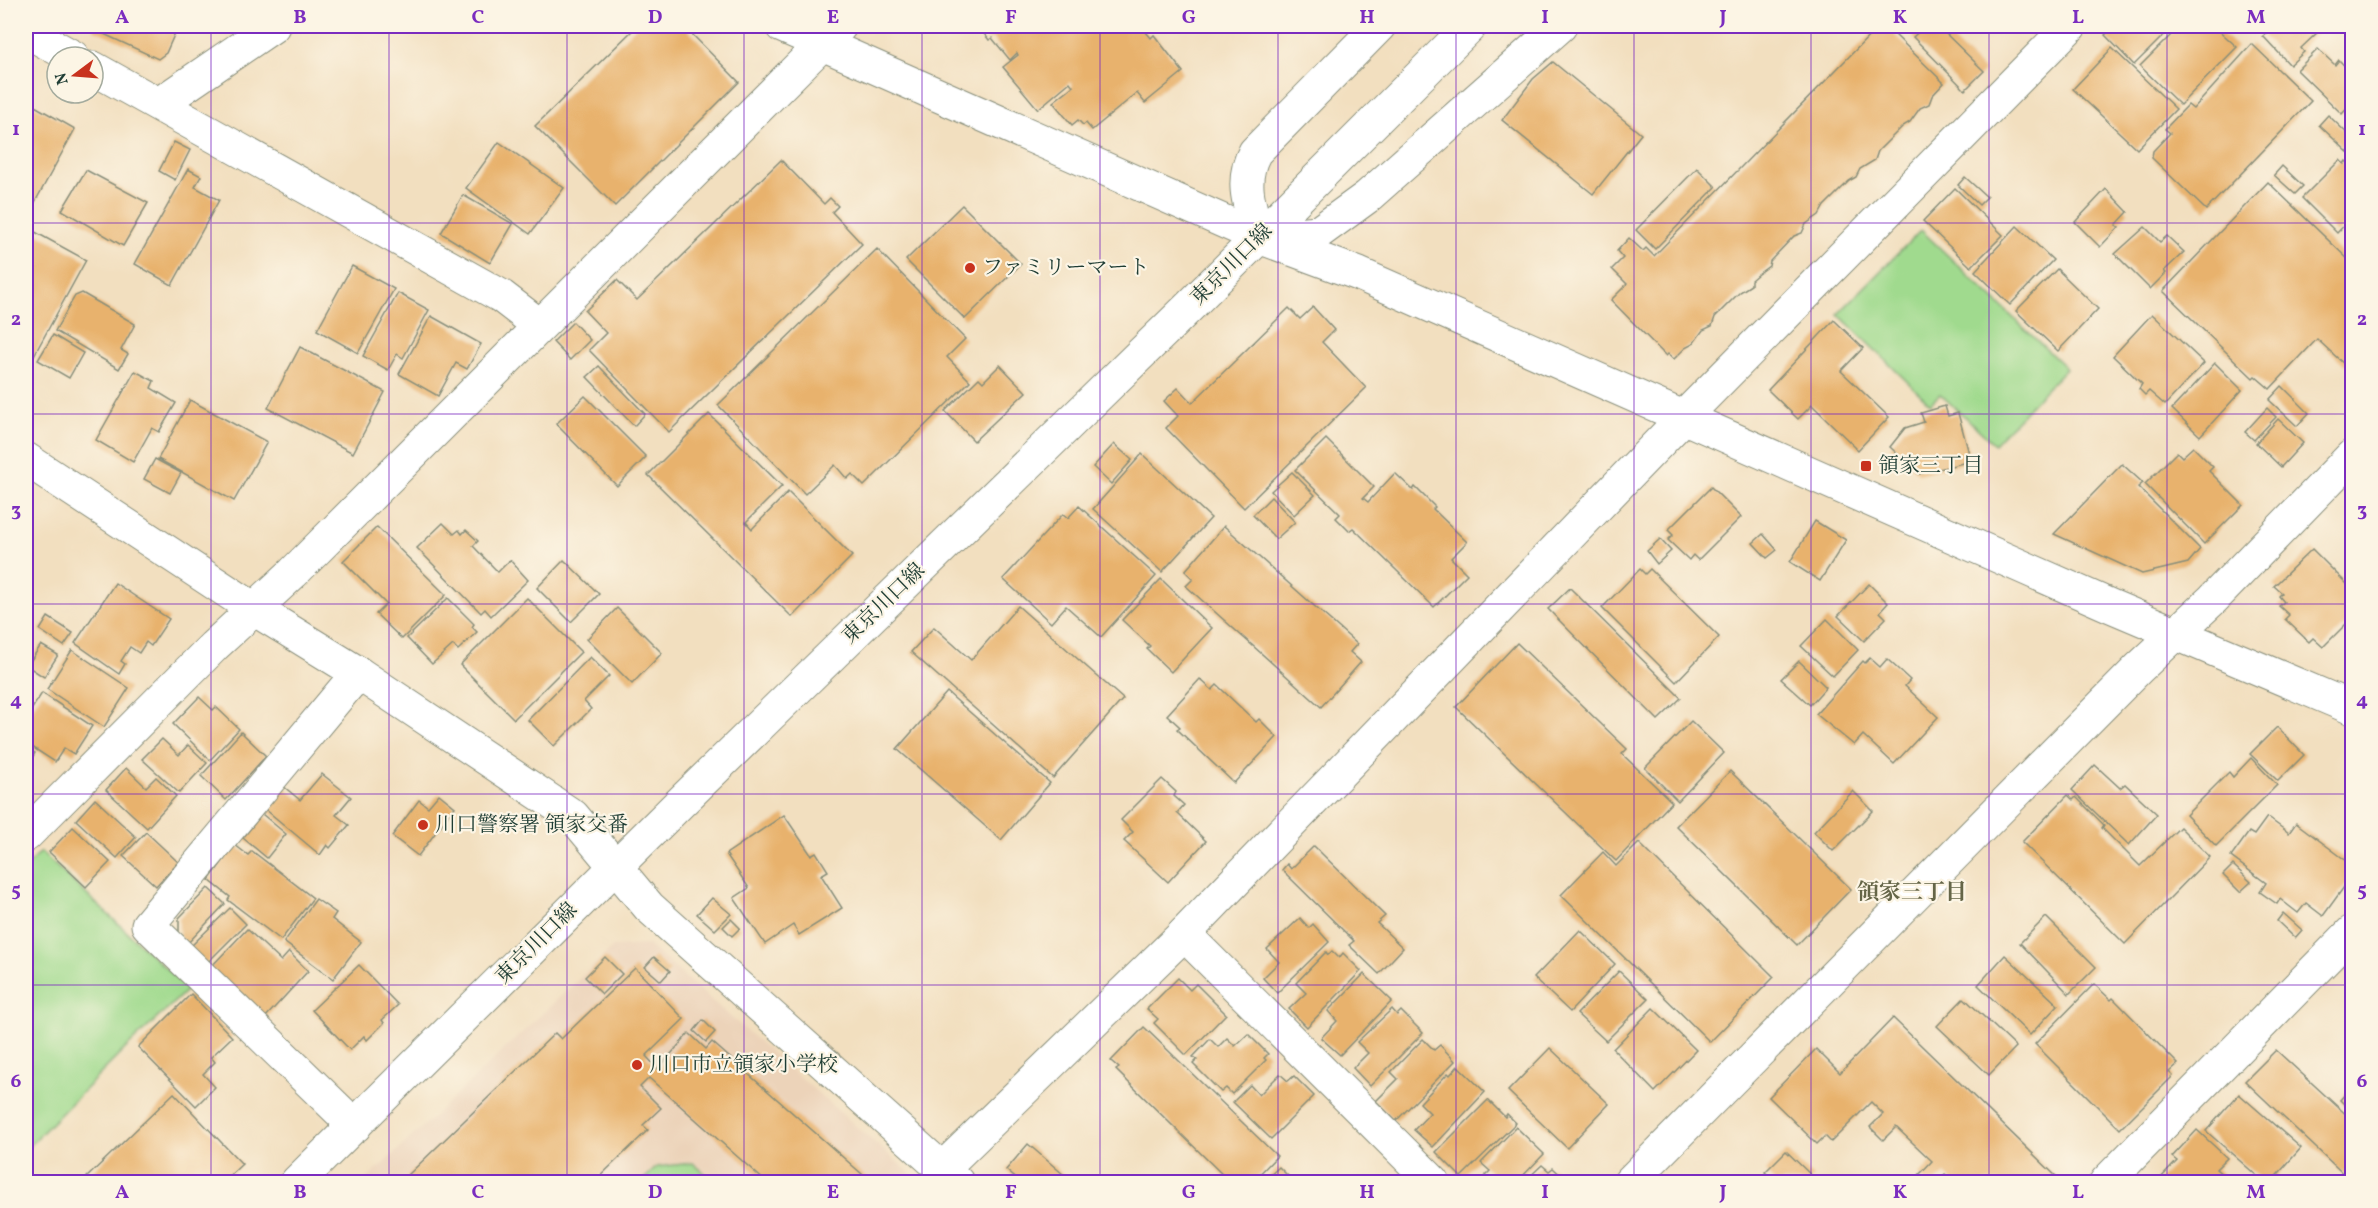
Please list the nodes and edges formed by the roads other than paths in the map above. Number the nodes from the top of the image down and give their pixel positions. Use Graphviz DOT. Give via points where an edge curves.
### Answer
graph roads {
  1 [pos="273,26"];
  2 [pos="782,26"];
  3 [pos="1379,26"];
  4 [pos="1470,26"];
  5 [pos="1560,26"];
  6 [pos="2070,26"];
  7 [pos="26,31"];
  8 [pos="831,34"];
  9 [pos="51,45"];
  10 [pos="105,75"];
  11 [pos="159,104"];
  12 [pos="1259,237"];
  13 [pos="539,325"];
  14 [pos="1684,417"];
  15 [pos="2352,456"];
  16 [pos="26,459"];
  17 [pos="254,609"];
  18 [pos="2176,633"];
  19 [pos="358,673"];
  20 [pos="2352,708"];
  21 [pos="26,835"];
  22 [pos="616,866"];
  23 [pos="2352,932"];
  24 [pos="1184,934"];
  25 [pos="355,1126"];
  26 [pos="949,1176"];
  27 [pos="297,1182"];
  28 [pos="1433,1182"];
  29 [pos="1630,1182"];
  30 [pos="2106,1182"];
  1 -- 11 [label="street"];
  2 -- 8 [label="street"];
  3 -- 12 [label="street" via="1255,152 1247,166 1248,199"];
  4 -- 12 [label="street, 東京川口線"];
  5 -- 12 [label="street" via="1367,197 1319,232"];
  6 -- 14 [label="street"];
  7 -- 9 [label="street"];
  8 -- 12 [label="street"];
  8 -- 13 [label="street"];
  10 -- 11 [label="street"];
  11 -- 13 [label="street" via="501,296"];
  12 -- 14 [label="street" via="1359,274"];
  12 -- 22 [label="street, 東京川口線"];
  13 -- 17 [label="street"];
  14 -- 18 [label="street"];
  14 -- 24 [label="street"];
  15 -- 18 [label="street"];
  16 -- 17 [label="street"];
  17 -- 19 [label="street"];
  17 -- 21 [label="street"];
  18 -- 20 [label="street"];
  18 -- 29 [label="street"];
  19 -- 22 [label="street" via="573,816"];
  19 -- 25 [label="street" via="148,926"];
  22 -- 25 [label="street, 東京川口線"];
  22 -- 26 [label="street" via="649,907"];
  23 -- 30 [label="street"];
  24 -- 26 [label="street"];
  24 -- 28 [label="street"];
  25 -- 27 [label="street, 東京川口線"];
}
